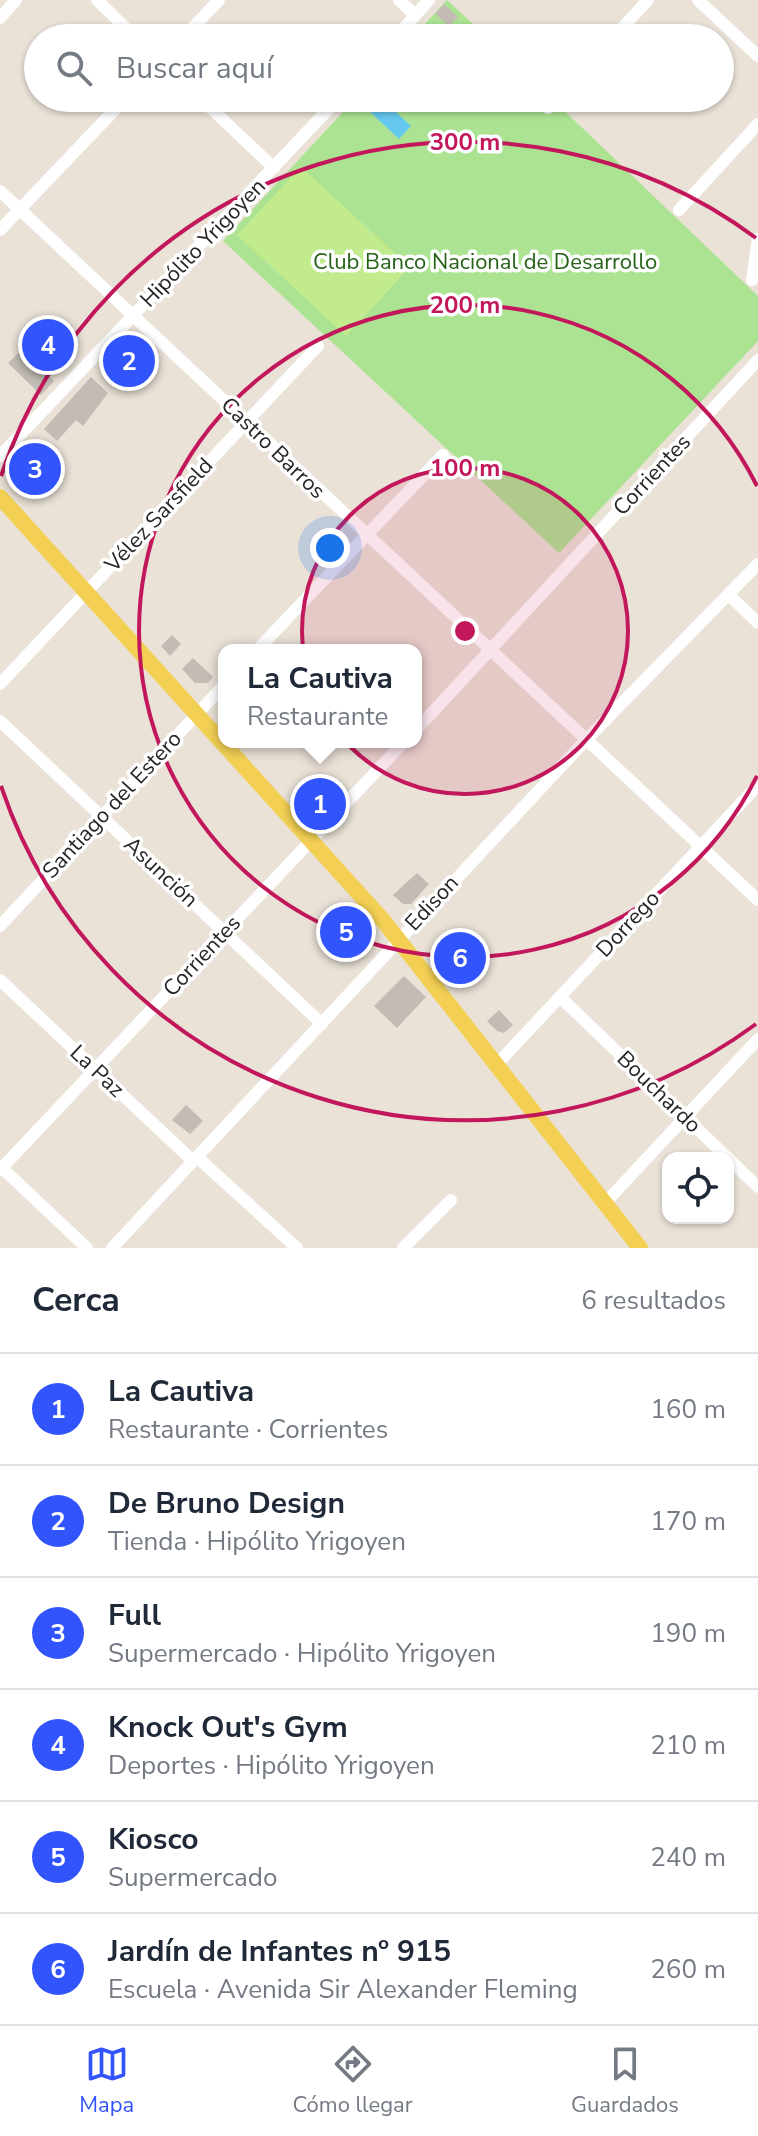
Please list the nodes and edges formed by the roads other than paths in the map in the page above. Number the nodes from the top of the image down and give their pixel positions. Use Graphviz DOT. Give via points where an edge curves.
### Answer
graph roads {
  1 [pos="16,0"];
  2 [pos="97,0"];
  3 [pos="219,0"];
  4 [pos="399,0"];
  5 [pos="429,0"];
  6 [pos="648,0"];
  7 [pos="698,0"];
  8 [pos="415,15"];
  9 [pos="0,18"];
  10 [pos="122,24"];
  11 [pos="196,24"];
  12 [pos="407,24"];
  13 [pos="626,24"];
  14 [pos="724,24"];
  15 [pos="734,34"];
  16 [pos="758,56"];
  17 [pos="113,112"];
  18 [pos="215,112"];
  19 [pos="326,112"];
  20 [pos="758,124"];
  21 [pos="274,168"];
  22 [pos="0,191"];
  23 [pos="19,209"];
  24 [pos="679,210"];
  25 [pos="0,230"];
  26 [pos="758,239"];
  27 [pos="752,280"];
  28 [pos="133,316"];
  29 [pos="318,346"];
  30 [pos="758,360"];
  31 [pos="246,422"];
  32 [pos="443,455"];
  33 [pos="0,456"];
  34 [pos="0,497"];
  35 [pos="365,535"];
  36 [pos="758,564"];
  37 [pos="85,593"];
  38 [pos="729,595"];
  39 [pos="758,623"];
  40 [pos="263,644"];
  41 [pos="489,652"];
  42 [pos="0,684"];
  43 [pos="218,691"];
  44 [pos="197,714"];
  45 [pos="0,721"];
  46 [pos="422,724"];
  47 [pos="218,737"];
  48 [pos="584,742"];
  49 [pos="228,748"];
  50 [pos="398,748"];
  51 [pos="758,785"];
  52 [pos="102,817"];
  53 [pos="312,840"];
  54 [pos="700,846"];
  55 [pos="758,900"];
  56 [pos="0,926"];
  57 [pos="225,932"];
  58 [pos="398,939"];
  59 [pos="0,980"];
  60 [pos="560,997"];
  61 [pos="322,1024"];
  62 [pos="758,1039"];
  63 [pos="498,1063"];
  64 [pos="95,1069"];
  65 [pos="685,1117"];
  66 [pos="195,1159"];
  67 [pos="1,1168"];
  68 [pos="758,1187"];
  69 [pos="451,1200"];
  70 [pos="606,1202"];
  71 [pos="631,1244"];
  72 [pos="87,1248"];
  73 [pos="112,1248"];
  74 [pos="297,1248"];
  75 [pos="403,1248"];
  1 -- 9 [label="street"];
  2 -- 10 [label="street"];
  3 -- 11 [label="street"];
  4 -- 8 [label="street"];
  5 -- 8 [label="street"];
  6 -- 13 [label="street"];
  7 -- 14 [label="street"];
  8 -- 12 [label="street"];
  15 -- 16 [label="street"];
  17 -- 23 [label="street"];
  18 -- 21 [label="street"];
  19 -- 21 [label="street, Hipólito Yrigoyen"];
  20 -- 24 [label="street"];
  21 -- 28 [label="street, Hipólito Yrigoyen"];
  22 -- 23 [label="street, Castro Barros"];
  23 -- 25 [label="street"];
  23 -- 28 [label="street, Castro Barros"];
  26 -- 27 [label="street"];
  28 -- 31 [label="street, Castro Barros"];
  28 -- 33 [label="street, Hipólito Yrigoyen"];
  29 -- 31 [label="street, Vélez Sarsfield"];
  30 -- 41 [label="street, Corrientes"];
  31 -- 35 [label="street, Castro Barros"];
  31 -- 37 [label="street, Vélez Sarsfield"];
  32 -- 35 [label="street"];
  34 -- 37 [label="main road"];
  35 -- 40 [label="street"];
  35 -- 41 [label="street, Castro Barros"];
  36 -- 38 [label="street, Edison"];
  37 -- 42 [label="street, Vélez Sarsfield"];
  37 -- 44 [label="main road"];
  38 -- 39 [label="street"];
  38 -- 48 [label="street, Edison"];
  41 -- 46 [label="street, Corrientes"];
  41 -- 48 [label="street, Castro Barros"];
  43 -- 44 [label="street, Santiago del Estero"];
  44 -- 47 [label="main road"];
  44 -- 52 [label="street, Santiago del Estero"];
  45 -- 52 [label="street, Asunción"];
  48 -- 54 [label="street, Castro Barros"];
  48 -- 58 [label="street, Edison"];
  49 -- 53 [label="main road"];
  50 -- 53 [label="street, Corrientes"];
  51 -- 54 [label="street, Dorrego"];
  52 -- 56 [label="street, Santiago del Estero"];
  52 -- 57 [label="street, Asunción"];
  53 -- 57 [label="street, Corrientes"];
  53 -- 58 [label="main road"];
  54 -- 55 [label="street, Castro Barros"];
  54 -- 60 [label="street, Dorrego"];
  57 -- 61 [label="street, Asunción"];
  57 -- 64 [label="street, Corrientes"];
  58 -- 61 [label="street, Edison"];
  58 -- 63 [label="main road"];
  59 -- 64 [label="street, La Paz"];
  60 -- 63 [label="street, Dorrego"];
  60 -- 65 [label="street, Bouchardo"];
  61 -- 66 [label="street, Edison"];
  62 -- 65 [label="street"];
  63 -- 70 [label="main road"];
  64 -- 66 [label="street, La Paz"];
  64 -- 67 [label="street, Corrientes"];
  65 -- 68 [label="street, Bouchardo"];
  65 -- 70 [label="street"];
  66 -- 73 [label="street, Edison"];
  66 -- 74 [label="street, La Paz"];
  67 -- 72 [label="street"];
  69 -- 75 [label="street"];
  70 -- 71 [label="main road"];
}
